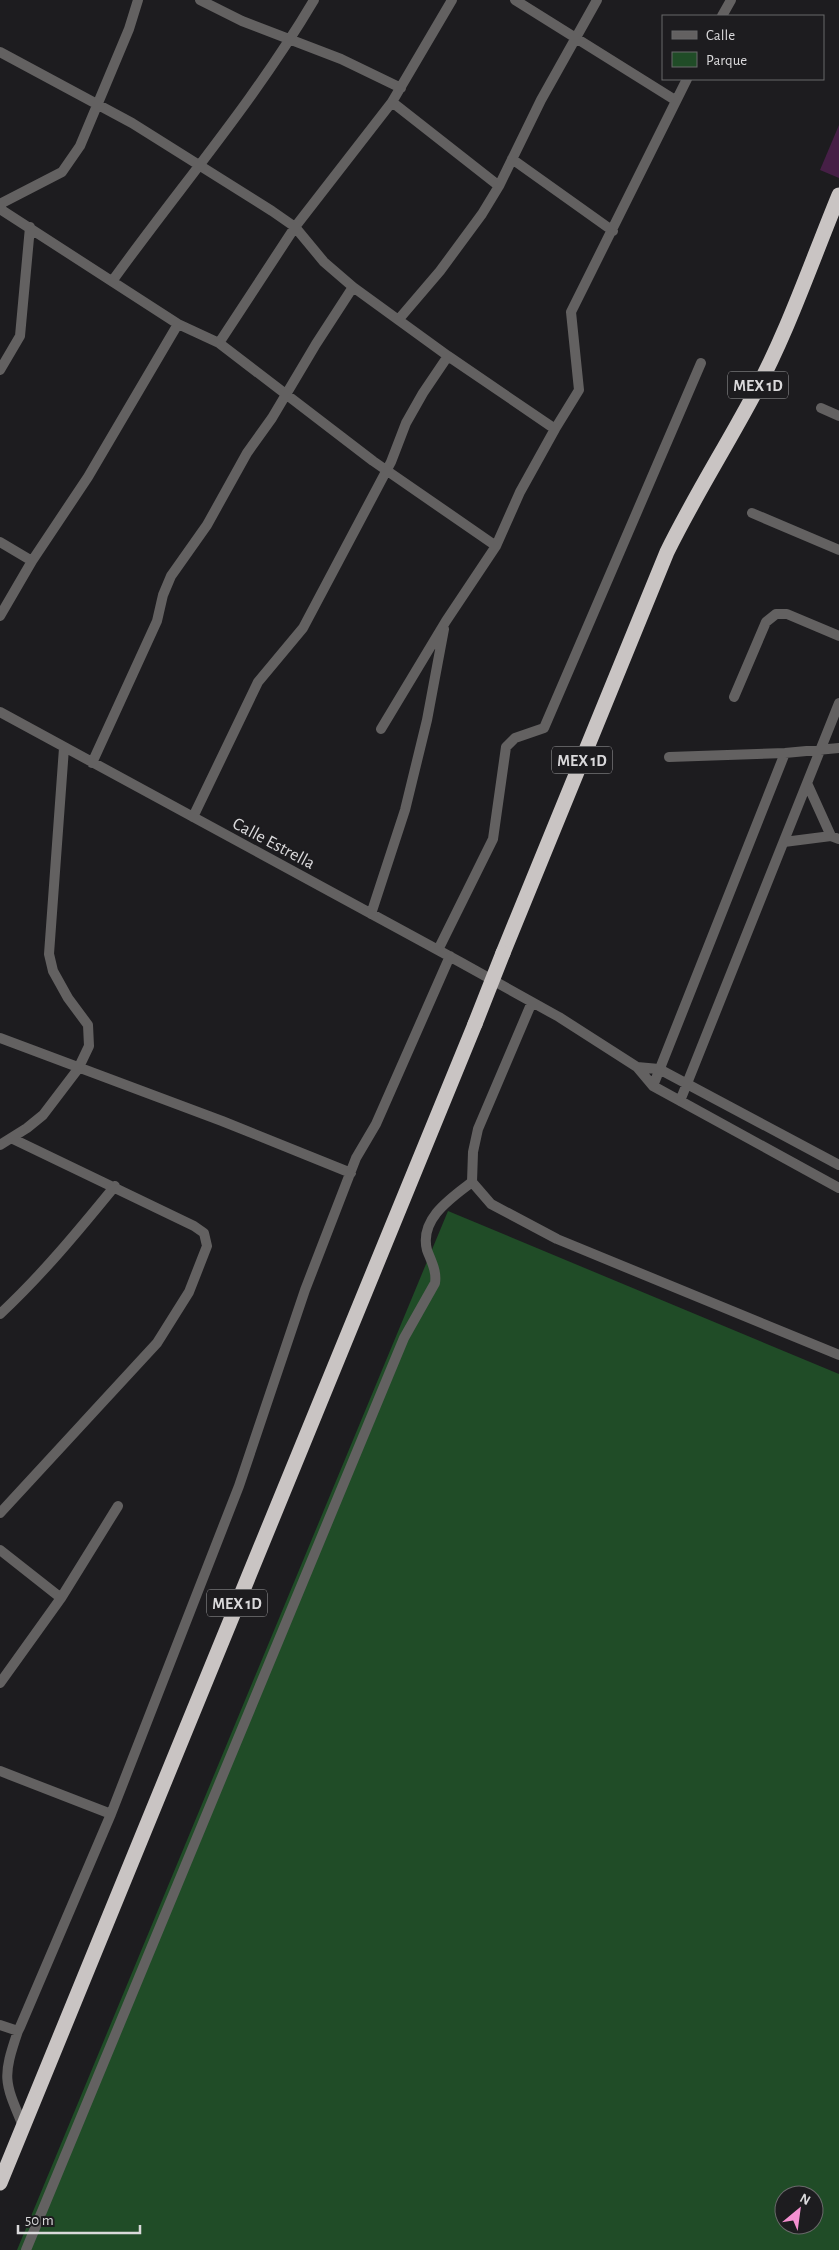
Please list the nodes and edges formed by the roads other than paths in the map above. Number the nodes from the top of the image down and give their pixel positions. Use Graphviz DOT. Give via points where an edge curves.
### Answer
graph roads {
  1 [pos="138,0"];
  2 [pos="200,0"];
  3 [pos="314,0"];
  4 [pos="452,0"];
  5 [pos="515,0"];
  6 [pos="597,0"];
  7 [pos="731,0"];
  8 [pos="723,15"];
  9 [pos="291,38"];
  10 [pos="576,38"];
  11 [pos="0,52"];
  12 [pos="686,80"];
  13 [pos="401,88"];
  14 [pos="675,100"];
  15 [pos="392,102"];
  16 [pos="97,103"];
  17 [pos="512,160"];
  18 [pos="199,167"];
  19 [pos="499,186"];
  20 [pos="839,196"];
  21 [pos="0,204"];
  22 [pos="0,209"];
  23 [pos="30,227"];
  24 [pos="295,227"];
  25 [pos="613,231"];
  26 [pos="113,280"];
  27 [pos="353,287"];
  28 [pos="399,319"];
  29 [pos="178,324"];
  30 [pos="219,343"];
  31 [pos="448,356"];
  32 [pos="701,363"];
  33 [pos="0,370"];
  34 [pos="286,396"];
  35 [pos="821,408"];
  36 [pos="839,416"];
  37 [pos="555,429"];
  38 [pos="387,470"];
  39 [pos="752,513"];
  40 [pos="0,542"];
  41 [pos="496,546"];
  42 [pos="839,550"];
  43 [pos="32,562"];
  44 [pos="0,616"];
  45 [pos="446,621"];
  46 [pos="839,636"];
  47 [pos="734,697"];
  48 [pos="839,703"];
  49 [pos="0,712"];
  50 [pos="381,729"];
  51 [pos="64,748"];
  52 [pos="821,748"];
  53 [pos="839,748"];
  54 [pos="785,753"];
  55 [pos="669,758"];
  56 [pos="92,763"];
  57 [pos="807,783"];
  58 [pos="193,817"];
  59 [pos="835,837"];
  60 [pos="784,842"];
  61 [pos="371,914"];
  62 [pos="438,950"];
  63 [pos="450,956"];
  64 [pos="532,1002"];
  65 [pos="0,1038"];
  66 [pos="637,1067"];
  67 [pos="78,1069"];
  68 [pos="659,1069"];
  69 [pos="688,1084"];
  70 [pos="652,1086"];
  71 [pos="680,1101"];
  72 [pos="12,1138"];
  73 [pos="0,1145"];
  74 [pos="839,1165"];
  75 [pos="351,1173"];
  76 [pos="472,1182"];
  77 [pos="115,1186"];
  78 [pos="839,1188"];
  79 [pos="0,1314"];
  80 [pos="839,1355"];
  81 [pos="118,1506"];
  82 [pos="0,1513"];
  83 [pos="0,1550"];
  84 [pos="61,1598"];
  85 [pos="0,1683"];
  86 [pos="0,1771"];
  87 [pos="111,1814"];
  88 [pos="0,2025"];
  89 [pos="18,2030"];
  90 [pos="23,2126"];
  91 [pos="0,2182"];
  92 [pos="26,2250"];
  1 -- 16 [label="street"];
  2 -- 9 [label="street" via="242,21"];
  3 -- 9 [label="street"];
  4 -- 13 [label="street"];
  5 -- 10 [label="street"];
  6 -- 10 [label="street"];
  7 -- 8 [label="street"];
  9 -- 13 [label="street"];
  9 -- 18 [label="street"];
  10 -- 14 [label="street"];
  10 -- 17 [label="street"];
  11 -- 16 [label="street"];
  12 -- 14 [label="street"];
  13 -- 15 [label="street"];
  14 -- 25 [label="street"];
  15 -- 19 [label="street"];
  15 -- 24 [label="street"];
  16 -- 18 [label="street"];
  16 -- 21 [label="street" via="80,146 62,172"];
  17 -- 19 [label="street"];
  17 -- 25 [label="street"];
  18 -- 24 [label="street"];
  18 -- 26 [label="street"];
  19 -- 28 [label="street" via="463,242"];
  20 -- 90 [label="highway, MEX 1D, bridge" via="752,398 667,552"];
  22 -- 23 [label="street"];
  23 -- 26 [label="street"];
  23 -- 33 [label="street" via="20,336"];
  24 -- 27 [label="street" via="324,262"];
  24 -- 30 [label="street"];
  25 -- 37 [label="street" via="571,312 579,390"];
  26 -- 29 [label="street"];
  27 -- 28 [label="street"];
  27 -- 34 [label="street"];
  28 -- 31 [label="street"];
  29 -- 30 [label="street"];
  29 -- 43 [label="street" via="93,469"];
  30 -- 34 [label="street"];
  31 -- 37 [label="street"];
  31 -- 38 [label="street" via="422,393"];
  32 -- 62 [label="street" via="544,728 515,738 506,747 493,839"];
  34 -- 38 [label="street"];
  34 -- 56 [label="street" via="242,461 207,525 171,576 157,621"];
  35 -- 36 [label="street"];
  37 -- 41 [label="street" via="520,492"];
  38 -- 41 [label="street"];
  38 -- 58 [label="street" via="303,628 258,682"];
  39 -- 42 [label="street"];
  40 -- 43 [label="street"];
  41 -- 45 [label="street"];
  43 -- 44 [label="street"];
  45 -- 50 [label="street"];
  45 -- 61 [label="street" via="405,810"];
  46 -- 47 [label="street" via="788,614 776,614 766,622"];
  48 -- 52 [label="street"];
  49 -- 51 [label="street, Calle Estrella"];
  51 -- 56 [label="street, Calle Estrella"];
  51 -- 67 [label="street" via="49,954 53,971 88,1025 89,1046"];
  52 -- 53 [label="street"];
  52 -- 54 [label="street"];
  52 -- 57 [label="street"];
  54 -- 55 [label="street"];
  54 -- 68 [label="street"];
  56 -- 58 [label="street, Calle Estrella"];
  57 -- 59 [label="street"];
  57 -- 60 [label="street"];
  58 -- 61 [label="street, Calle Estrella"];
  59 -- 60 [label="street"];
  60 -- 69 [label="street"];
  61 -- 62 [label="street, Calle Estrella"];
  62 -- 63 [label="street, Calle Estrella"];
  63 -- 64 [label="street, Calle Estrella"];
  63 -- 75 [label="street"];
  64 -- 66 [label="street, Calle Estrella"];
  64 -- 76 [label="street" via="478,1129"];
  65 -- 67 [label="street"];
  66 -- 68 [label="street"];
  66 -- 70 [label="street"];
  67 -- 72 [label="street" via="43,1115"];
  67 -- 75 [label="street" via="222,1121"];
  68 -- 69 [label="street"];
  68 -- 70 [label="street"];
  69 -- 71 [label="street"];
  69 -- 74 [label="street"];
  70 -- 71 [label="street"];
  71 -- 78 [label="street"];
  72 -- 73 [label="street"];
  72 -- 77 [label="street"];
  75 -- 87 [label="street" via="305,1290 239,1486"];
  76 -- 80 [label="street" via="491,1204 557,1239"];
  76 -- 92 [label="street" via="441,1205 429,1228 427,1248 436,1276 435,1283 404,1338"];
  77 -- 79 [label="street" via="67,1244"];
  77 -- 82 [label="street" via="194,1226 204,1233 207,1246 189,1292 156,1343"];
  81 -- 84 [label="street"];
  83 -- 84 [label="street"];
  84 -- 85 [label="street"];
  86 -- 87 [label="street"];
  87 -- 89 [label="street"];
  88 -- 89 [label="street"];
  89 -- 90 [label="street" via="7,2062 6,2081"];
  90 -- 91 [label="highway, MEX 1D"];
}
